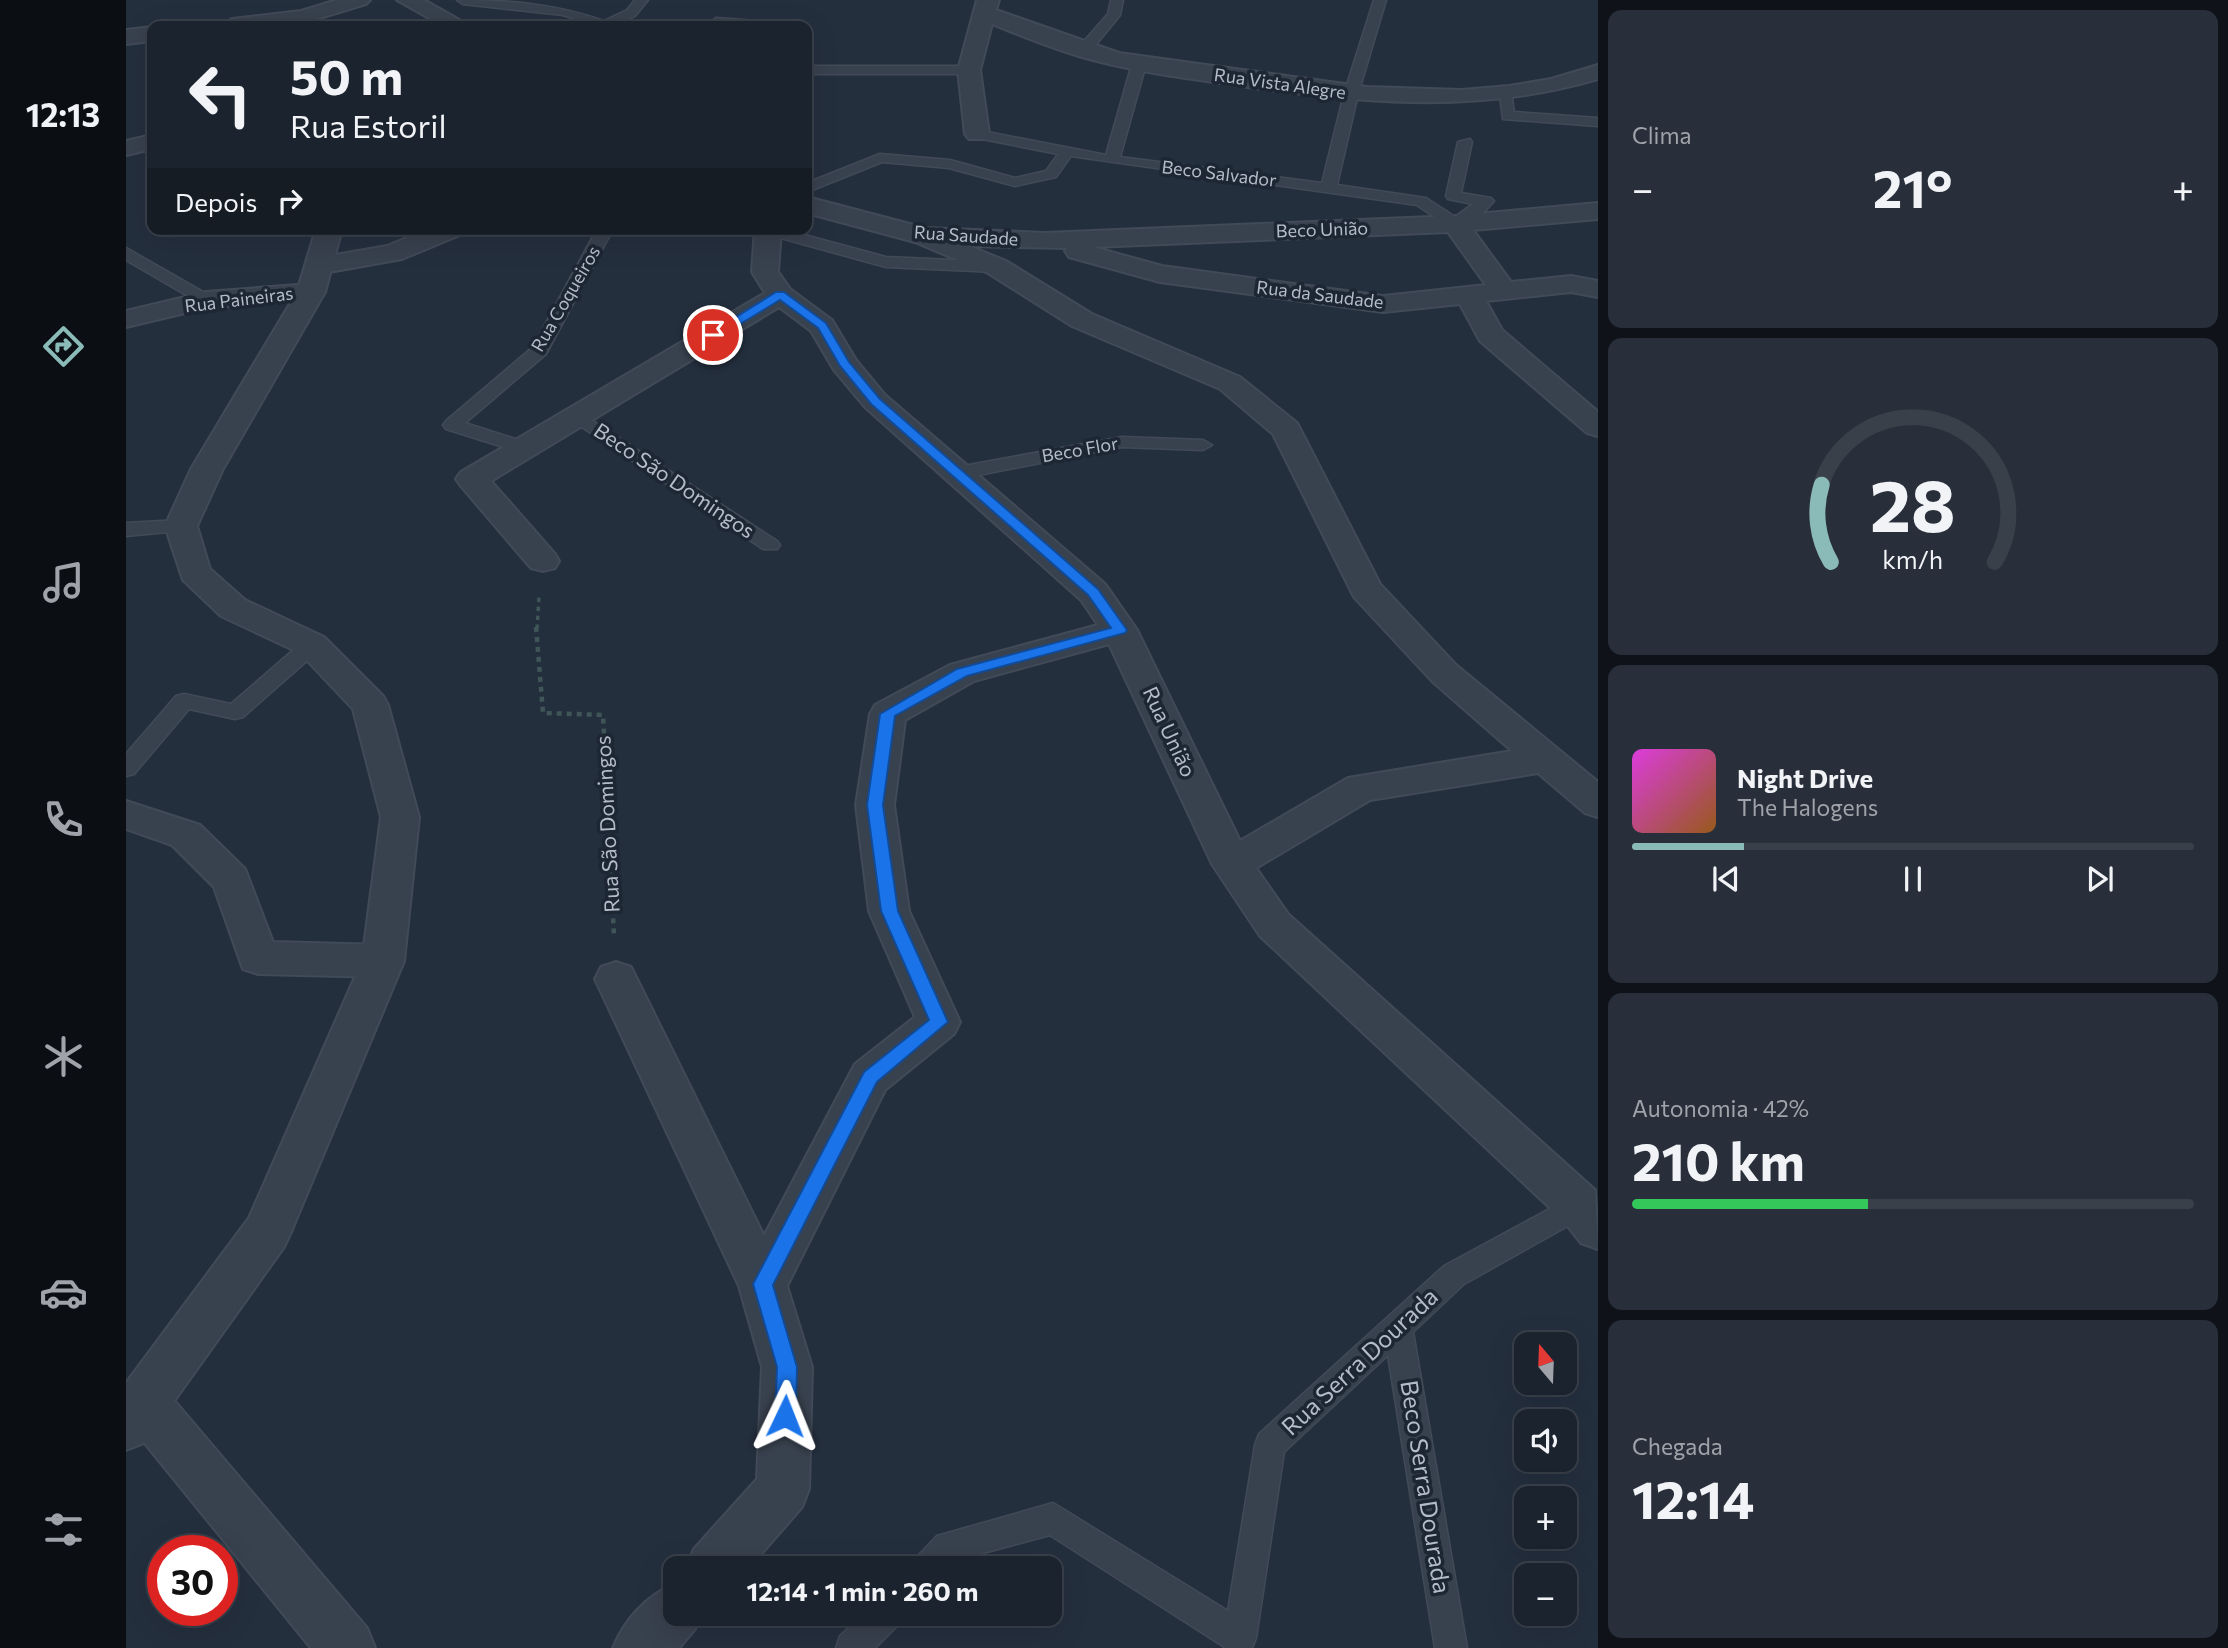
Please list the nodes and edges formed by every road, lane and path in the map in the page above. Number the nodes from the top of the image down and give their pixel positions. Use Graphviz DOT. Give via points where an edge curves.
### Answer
graph roads {
  1 [pos="359,0"];
  2 [pos="408,0"];
  3 [pos="463,0"];
  4 [pos="642,0"];
  5 [pos="1117,0"];
  6 [pos="1380,0"];
  7 [pos="985,7"];
  8 [pos="307,21"];
  9 [pos="449,21"];
  10 [pos="591,21"];
  11 [pos="614,21"];
  12 [pos="147,35"];
  13 [pos="126,37"];
  14 [pos="1084,50"];
  15 [pos="1139,64"];
  16 [pos="812,70"];
  17 [pos="969,70"];
  18 [pos="1594,75"];
  19 [pos="1504,92"];
  20 [pos="1351,94"];
  21 [pos="1598,122"];
  22 [pos="977,134"];
  23 [pos="1465,142"];
  24 [pos="147,143"];
  25 [pos="126,148"];
  26 [pos="1067,152"];
  27 [pos="1112,160"];
  28 [pos="812,186"];
  29 [pos="1329,187"];
  30 [pos="812,206"];
  31 [pos="1598,211"];
  32 [pos="1455,224"];
  33 [pos="327,235"];
  34 [pos="437,235"];
  35 [pos="602,235"];
  36 [pos="768,235"];
  37 [pos="786,235"];
  38 [pos="924,236"];
  39 [pos="1045,241"];
  40 [pos="126,253"];
  41 [pos="997,267"];
  42 [pos="314,279"];
  43 [pos="1598,289"];
  44 [pos="1503,290"];
  45 [pos="780,295"];
  46 [pos="1469,296"];
  47 [pos="206,300"];
  48 [pos="126,319"];
  49 [pos="579,417"];
  50 [pos="1598,427"];
  51 [pos="1203,445"];
  52 [pos="525,449"];
  53 [pos="958,473"];
  54 [pos="181,526"];
  55 [pos="126,529"];
  56 [pos="770,545"];
  57 [pos="543,561"];
  58 [pos="1120,630"];
  59 [pos="312,645"];
  60 [pos="1548,758"];
  61 [pos="126,768"];
  62 [pos="1598,803"];
  63 [pos="126,815"];
  64 [pos="1231,864"];
  65 [pos="383,961"];
  66 [pos="616,979"];
  67 [pos="1589,1217"];
  68 [pos="763,1284"];
  69 [pos="1398,1327"];
  70 [pos="134,1414"];
  71 [pos="724,1556"];
  72 [pos="941,1556"];
  73 [pos="663,1624"];
  74 [pos="873,1626"];
  75 [pos="1244,1643"];
  76 [pos="347,1648"];
  77 [pos="641,1648"];
  78 [pos="852,1648"];
  79 [pos="1451,1648"];
  1 -- 8 [label="street"];
  2 -- 9 [label="street"];
  3 -- 10 [label="lane" via="565,11"];
  4 -- 11 [label="lane" via="631,13"];
  5 -- 14 [label="lane" via="1114,15"];
  6 -- 20 [label="lane"];
  7 -- 14 [label="street, Rua Vista Alegre"];
  7 -- 17 [label="street"];
  12 -- 13 [label="street"];
  14 -- 15 [label="street, Rua Vista Alegre"];
  15 -- 20 [label="street, Rua Vista Alegre"];
  15 -- 27 [label="lane"];
  16 -- 17 [label="lane"];
  17 -- 22 [label="street"];
  18 -- 19 [label="street, Rua Vista Alegre"];
  19 -- 20 [label="street, Rua Vista Alegre"];
  19 -- 21 [label="lane" via="1508,116"];
  20 -- 29 [label="lane"];
  22 -- 26 [label="lane, Beco Salvador"];
  23 -- 32 [label="lane" via="1453,196 1486,201"];
  24 -- 25 [label="street"];
  26 -- 27 [label="lane, Beco Salvador"];
  26 -- 28 [label="lane" via="1051,174 1015,182 950,164 880,158"];
  27 -- 29 [label="lane, Beco Salvador"];
  29 -- 32 [label="lane, Beco Salvador" via="1421,201"];
  30 -- 38 [label="street, Rua Saudade"];
  31 -- 32 [label="street, Beco União"];
  32 -- 39 [label="street, Beco União"];
  32 -- 44 [label="street"];
  33 -- 42 [label="street"];
  34 -- 42 [label="street, Rua Paineiras"];
  35 -- 52 [label="lane, Rua Coqueiros" via="540,350 452,425"];
  36 -- 45 [label="street, Rua União" via="765,272"];
  37 -- 41 [label="lane" via="886,262"];
  38 -- 39 [label="street, Rua Saudade"];
  38 -- 41 [label="street"];
  39 -- 46 [label="street, Rua da Saudade" via="1160,274 1383,304"];
  40 -- 47 [label="lane"];
  41 -- 60 [label="street" via="1082,320 1230,383 1286,429 1366,589 1444,673"];
  42 -- 47 [label="street, Rua Paineiras"];
  42 -- 54 [label="street" via="207,469"];
  43 -- 44 [label="street, Rua da Saudade" via="1571,284"];
  44 -- 46 [label="street, Rua da Saudade"];
  45 -- 49 [label="street"];
  45 -- 53 [label="street, Rua União" via="822,326 844,364 875,401"];
  46 -- 50 [label="street" via="1490,335"];
  47 -- 48 [label="street, Rua Paineiras"];
  49 -- 52 [label="street"];
  49 -- 56 [label="lane, Beco São Domingos"];
  51 -- 53 [label="lane, Beco Flor" via="1122,442"];
  52 -- 57 [label="street" via="472,479"];
  53 -- 58 [label="street, Rua União" via="1093,592"];
  54 -- 55 [label="lane"];
  54 -- 59 [label="street" via="195,573 233,608"];
  57 -- 66 [label="path, Rua São Domingos" via="536,622 543,713 603,715"];
  58 -- 64 [label="street, Rua União"];
  58 -- 68 [label="street" via="962,673 888,714 875,805 889,911 939,1022 870,1077"];
  59 -- 61 [label="lane" via="235,712 184,701"];
  59 -- 65 [label="street" via="370,705 400,817"];
  60 -- 62 [label="street"];
  60 -- 64 [label="street" via="1361,788"];
  63 -- 65 [label="street" via="186,835 231,880 258,958"];
  64 -- 67 [label="street, Rua União" via="1274,925"];
  65 -- 70 [label="street" via="267,1232"];
  66 -- 68 [label="street"];
  67 -- 69 [label="lane, Rua Serra Dourada" via="1454,1275"];
  68 -- 71 [label="street" via="787,1367 783,1489"];
  69 -- 75 [label="lane, Rua Serra Dourada" via="1270,1445"];
  69 -- 79 [label="lane, Beco Serra Dourada"];
  70 -- 76 [label="street"];
  72 -- 75 [label="lane, Rua Serra Dourada" via="1053,1519"];
  73 -- 77 [label="street"];
  74 -- 78 [label="lane"];
}
